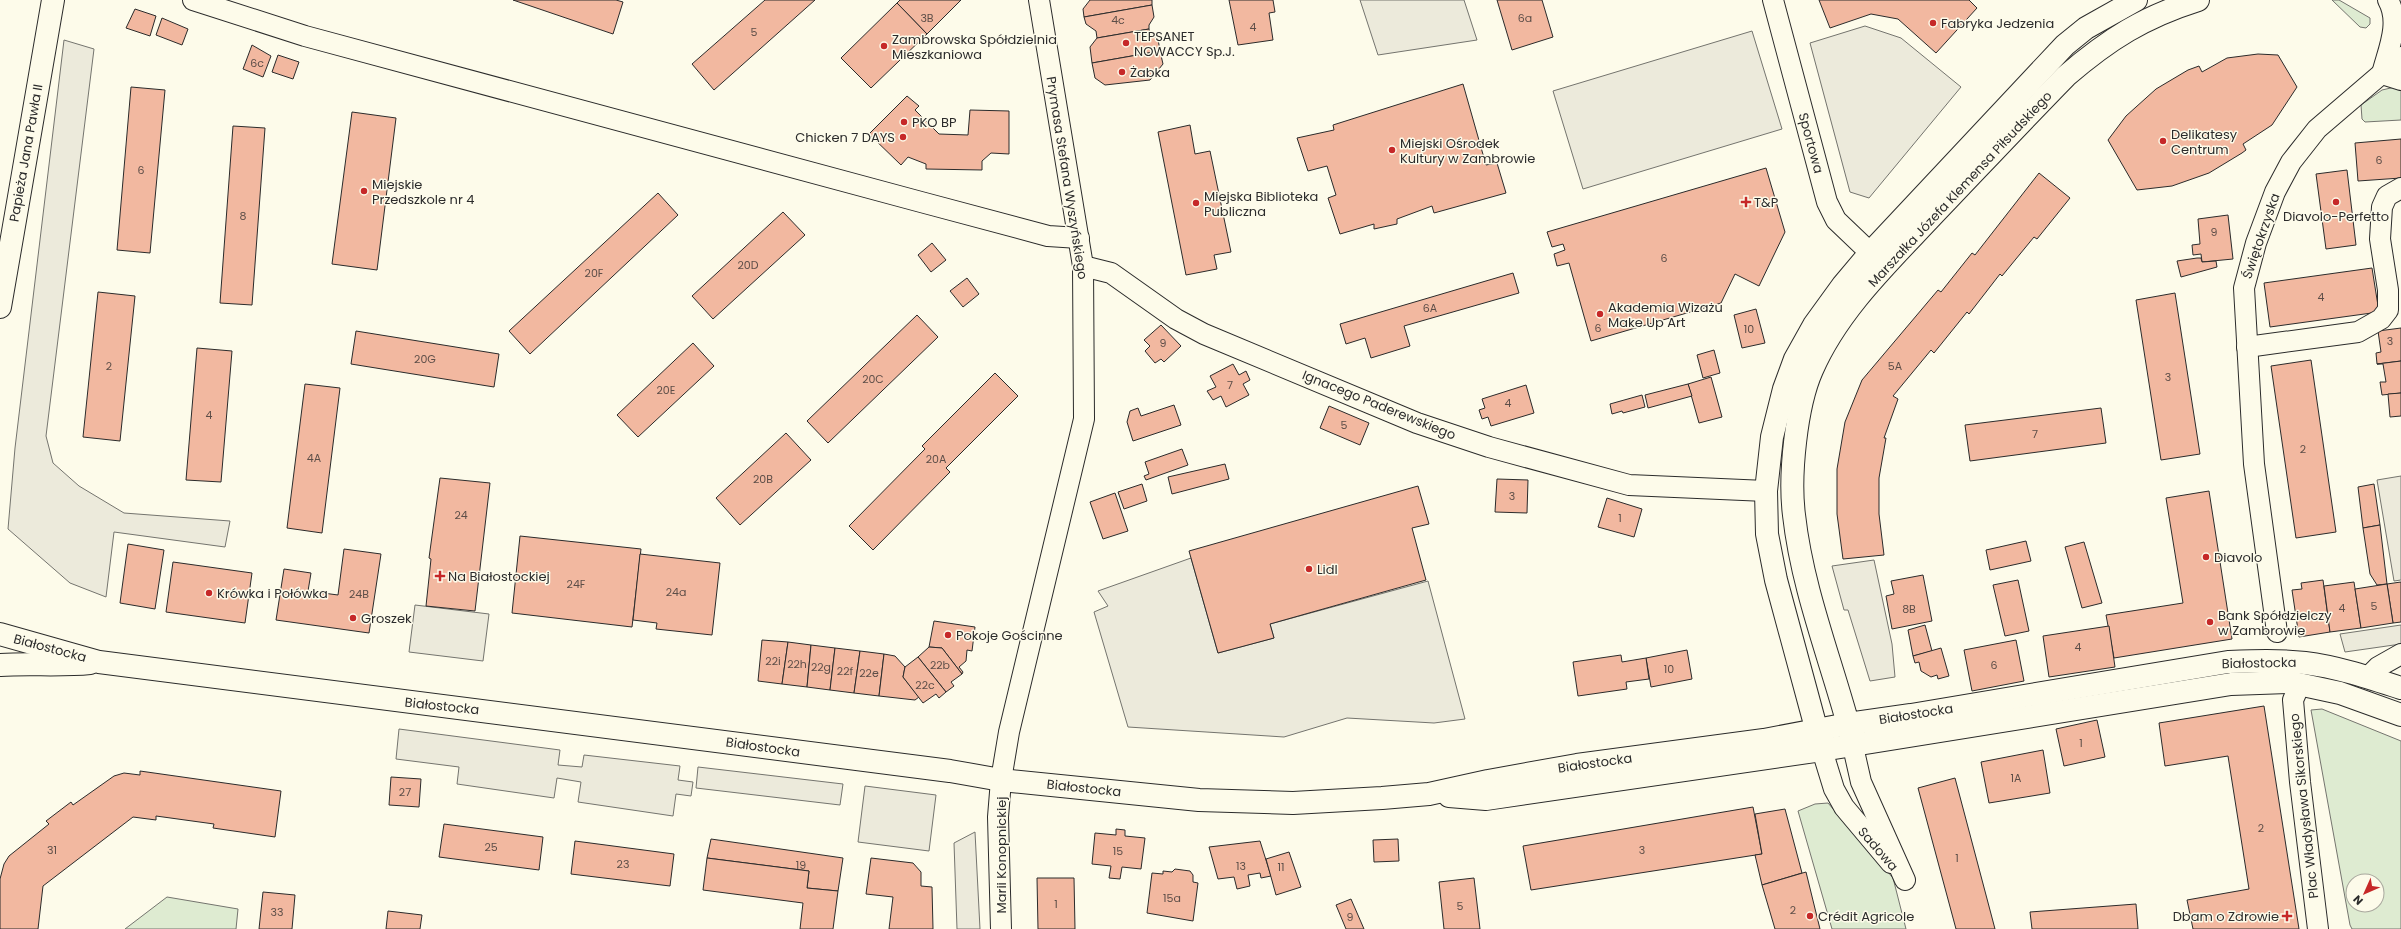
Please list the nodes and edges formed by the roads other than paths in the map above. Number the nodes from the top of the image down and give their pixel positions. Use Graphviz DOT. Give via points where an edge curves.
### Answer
graph roads {
  1 [pos="53,0"];
  2 [pos="193,0"];
  3 [pos="1039,0"];
  4 [pos="1774,0"];
  5 [pos="2136,0"];
  6 [pos="2198,0"];
  7 [pos="2388,0"];
  8 [pos="2401,57"];
  9 [pos="2382,74"];
  10 [pos="2401,80"];
  11 [pos="2401,188"];
  12 [pos="1079,238"];
  13 [pos="1877,260"];
  14 [pos="1083,266"];
  15 [pos="0,306"];
  16 [pos="2247,347"];
  17 [pos="1766,491"];
  18 [pos="2277,632"];
  19 [pos="0,634"];
  20 [pos="2401,654"];
  21 [pos="99,662"];
  22 [pos="0,665"];
  23 [pos="2368,677"];
  24 [pos="2300,684"];
  25 [pos="2401,688"];
  26 [pos="2401,715"];
  27 [pos="1848,724"];
  28 [pos="1815,730"];
  29 [pos="1853,746"];
  30 [pos="1822,750"];
  31 [pos="1001,780"];
  32 [pos="1429,794"];
  33 [pos="1001,929"];
  34 [pos="2318,929"];
  1 -- 15 [label="main road, Papieża Jana Pawła II"];
  2 -- 12 [label="street" via="305,36 921,202 1048,236"];
  3 -- 12 [label="street, Prymasa Stefana Wyszyńskiego"];
  4 -- 13 [label="street, Sportowa" via="1827,202 1836,220"];
  5 -- 13 [label="main road, Marszałka Józefa Klemensa Piłsudskiego" via="2086,28 2065,45"];
  6 -- 13 [label="main road, Marszałka Józefa Klemensa Piłsudskiego" via="2142,21 2099,47"];
  7 -- 9 [label="street" via="2395,18"];
  8 -- 9 [label="street, Świętokrzyska"];
  9 -- 10 [label="street"];
  9 -- 16 [label="street, Świętokrzyska" via="2317,129 2291,162 2275,192 2256,243 2244,288"];
  11 -- 16 [label="street" via="2387,196 2382,207 2380,239 2388,310 2381,318 2358,332"];
  12 -- 14 [label="street, Prymasa Stefana Wyszyńskiego"];
  13 -- 17 [label="main road, Marszałka Józefa Klemensa Piłsudskiego" via="1814,325 1795,359 1784,389 1772,437"];
  13 -- 27 [label="main road, Marszałka Józefa Klemensa Piłsudskiego" via="1812,370 1801,409 1794,456 1794,514 1804,575"];
  14 -- 17 [label="street, Ignacego Paderewskiego" via="1111,273 1176,319 1204,334 1416,423 1489,447 1629,485"];
  14 -- 31 [label="street, Prymasa Stefana Wyszyńskiego" via="1084,418"];
  16 -- 18 [label="street, Świętokrzyska" via="2254,464"];
  17 -- 28 [label="main road, Marszałka Józefa Klemensa Piłsudskiego" via="1767,534 1776,580"];
  19 -- 21 [label="main road, Białostocka"];
  20 -- 23 [label="street" via="2378,667"];
  21 -- 22 [label="main road, Białostocka" via="64,666 22,663"];
  21 -- 31 [label="main road, Białostocka" via="950,771"];
  23 -- 25 [label="main road, Białostocka"];
  23 -- 27 [label="main road, Białostocka" via="2306,663 2276,660 2228,662"];
  24 -- 26 [label="main road, Białostocka" via="2340,693"];
  24 -- 29 [label="main road, Białostocka" via="2231,684"];
  24 -- 34 [label="street, Plac Władysława Sikorskiego" via="2293,700"];
  27 -- 28 [label="main road, Białostocka"];
  27 -- 29 [label="street, Marszałka Józefa Klemensa Piłsudskiego"];
  28 -- 30 [label="main road, Sadowa"];
  28 -- 32 [label="main road, Białostocka" via="1764,740 1578,765"];
  29 -- 30 [label="main road, Białostocka"];
  29 -- 30 [label="street, Sadowa" via="1861,782 1905,880 1844,807 1834,789"];
  30 -- 32 [label="main road, Białostocka" via="1486,800"];
  31 -- 32 [label="main road, Białostocka" via="1199,800 1293,803"];
  31 -- 33 [label="street, Marii Konopnickiej" via="998,817"];
}
